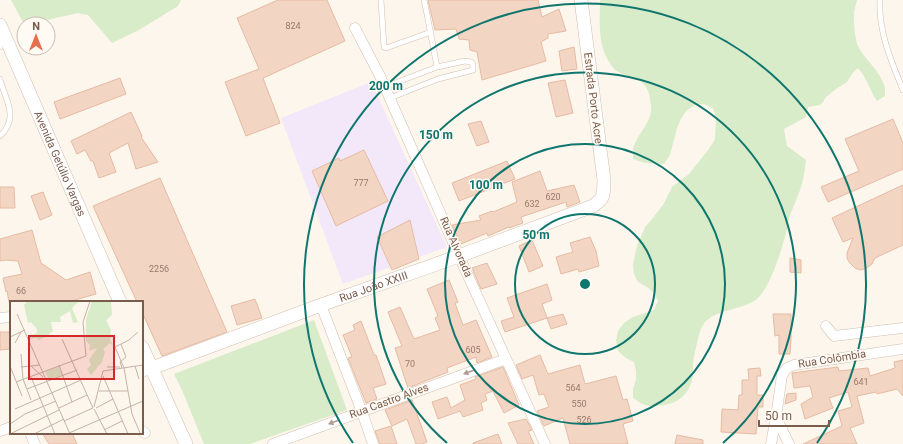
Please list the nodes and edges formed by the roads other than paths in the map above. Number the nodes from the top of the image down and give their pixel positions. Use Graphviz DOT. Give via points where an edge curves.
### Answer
graph roads {
  1 [pos="381,0"];
  2 [pos="424,0"];
  3 [pos="581,0"];
  4 [pos="880,0"];
  5 [pos="2,28"];
  6 [pos="356,28"];
  7 [pos="431,32"];
  8 [pos="0,47"];
  9 [pos="437,67"];
  10 [pos="0,79"];
  11 [pos="385,86"];
  12 [pos="903,90"];
  13 [pos="390,98"];
  14 [pos="0,136"];
  15 [pos="603,197"];
  16 [pos="459,256"];
  17 [pos="120,301"];
  18 [pos="321,305"];
  19 [pos="10,317"];
  20 [pos="0,318"];
  21 [pos="826,326"];
  22 [pos="903,328"];
  23 [pos="903,349"];
  24 [pos="143,352"];
  25 [pos="506,359"];
  26 [pos="147,370"];
  27 [pos="362,412"];
  28 [pos="776,417"];
  29 [pos="10,427"];
  30 [pos="0,431"];
  31 [pos="30,434"];
  32 [pos="35,444"];
  33 [pos="186,444"];
  34 [pos="273,444"];
  35 [pos="373,444"];
  36 [pos="545,444"];
  37 [pos="770,444"];
  38 [pos="789,444"];
  1 -- 7 [label="lane" via="384,47"];
  2 -- 7 [label="lane"];
  3 -- 15 [label="street, Estrada Porto Acre" via="604,180"];
  4 -- 12 [label="lane" via="881,22 890,59"];
  5 -- 8 [label="lane"];
  5 -- 17 [label="street, Avenida Getúlio Vargas"];
  6 -- 11 [label="street, Rua Alvorada"];
  7 -- 9 [label="lane"];
  9 -- 11 [label="lane"];
  9 -- 13 [label="lane" via="465,61 470,62 474,68"];
  10 -- 14 [label="lane" via="10,109 10,122"];
  11 -- 13 [label="street, Rua Alvorada"];
  13 -- 16 [label="street, Rua Alvorada"];
  15 -- 16 [label="street, Rua João XXIII" via="593,206"];
  16 -- 18 [label="street, Rua João XXIII"];
  16 -- 25 [label="street, Rua Alvorada"];
  18 -- 26 [label="street, Rua João XXIII"];
  18 -- 27 [label="street"];
  19 -- 20 [label="street"];
  21 -- 22 [label="street" via="834,336"];
  23 -- 28 [label="street, Rua Colômbia" via="790,366 782,376"];
  24 -- 26 [label="street"];
  25 -- 27 [label="street, Rua Castro Alves, one-way"];
  25 -- 36 [label="street, Rua Alvorada"];
  26 -- 33 [label="street"];
  27 -- 34 [label="street, Rua Castro Alves, one-way"];
  27 -- 35 [label="street"];
  28 -- 37 [label="street, Rua Colômbia"];
  28 -- 38 [label="street"];
  29 -- 30 [label="street"];
  31 -- 32 [label="street"];
}
